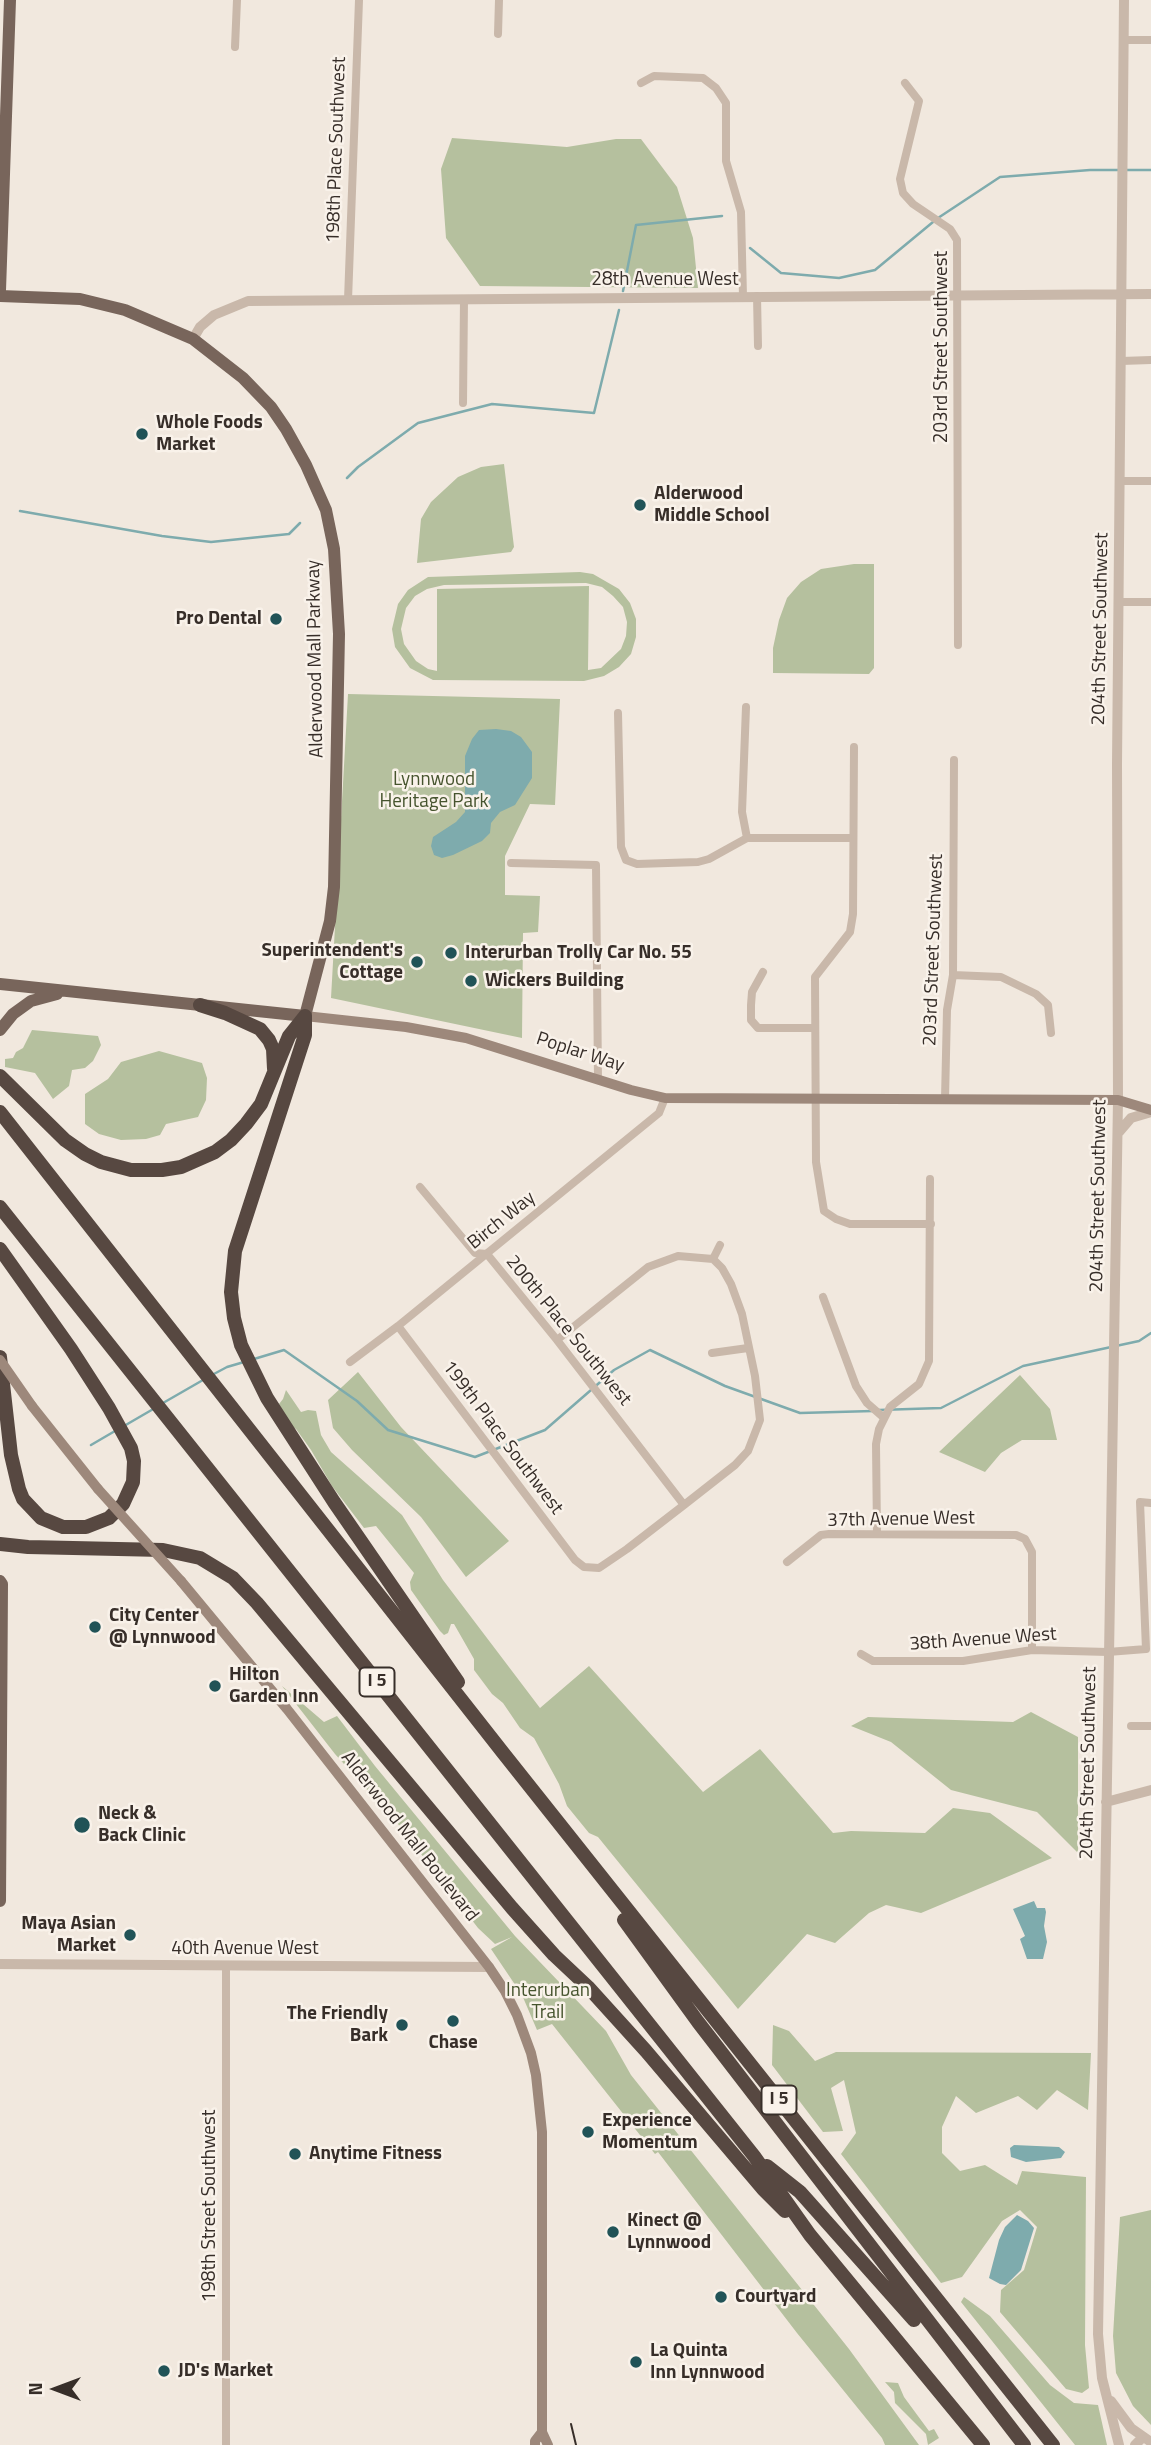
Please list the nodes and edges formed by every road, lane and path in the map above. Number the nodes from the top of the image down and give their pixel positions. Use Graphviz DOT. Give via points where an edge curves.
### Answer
graph roads {
  1 [pos="10,0"];
  2 [pos="237,0"];
  3 [pos="359,0"];
  4 [pos="499,0"];
  5 [pos="1124,0"];
  6 [pos="498,34"];
  7 [pos="1124,40"];
  8 [pos="1151,40"];
  9 [pos="235,47"];
  10 [pos="905,82"];
  11 [pos="640,83"];
  12 [pos="0,290"];
  13 [pos="1120,294"];
  14 [pos="1151,294"];
  15 [pos="0,296"];
  16 [pos="743,296"];
  17 [pos="757,296"];
  18 [pos="958,297"];
  19 [pos="464,299"];
  20 [pos="348,300"];
  21 [pos="193,339"];
  22 [pos="758,346"];
  23 [pos="1121,360"];
  24 [pos="1151,360"];
  25 [pos="463,403"];
  26 [pos="1120,481"];
  27 [pos="1151,481"];
  28 [pos="1119,602"];
  29 [pos="1151,602"];
  30 [pos="958,645"];
  31 [pos="746,707"];
  32 [pos="618,713"];
  33 [pos="854,747"];
  34 [pos="954,760"];
  35 [pos="747,838"];
  36 [pos="853,838"];
  37 [pos="511,863"];
  38 [pos="763,972"];
  39 [pos="953,975"];
  40 [pos="0,984"];
  41 [pos="71,992"];
  42 [pos="200,1005"];
  43 [pos="305,1016"];
  44 [pos="815,1028"];
  45 [pos="0,1030"];
  46 [pos="1051,1034"];
  47 [pos="273,1074"];
  48 [pos="0,1076"];
  49 [pos="598,1080"];
  50 [pos="814,1097"];
  51 [pos="664,1098"];
  52 [pos="945,1098"];
  53 [pos="1118,1100"];
  54 [pos="1151,1111"];
  55 [pos="0,1112"];
  56 [pos="1117,1136"];
  57 [pos="930,1179"];
  58 [pos="420,1187"];
  59 [pos="0,1208"];
  60 [pos="931,1224"];
  61 [pos="720,1245"];
  62 [pos="0,1249"];
  63 [pos="487,1254"];
  64 [pos="713,1259"];
  65 [pos="823,1297"];
  66 [pos="398,1326"];
  67 [pos="557,1340"];
  68 [pos="748,1348"];
  69 [pos="712,1353"];
  70 [pos="0,1359"];
  71 [pos="350,1362"];
  72 [pos="883,1417"];
  73 [pos="1151,1503"];
  74 [pos="684,1504"];
  75 [pos="877,1534"];
  76 [pos="0,1544"];
  77 [pos="787,1563"];
  78 [pos="0,1581"];
  79 [pos="1032,1650"];
  80 [pos="1148,1650"];
  81 [pos="1108,1652"];
  82 [pos="861,1654"];
  83 [pos="1131,1726"];
  84 [pos="1151,1726"];
  85 [pos="504,1755"];
  86 [pos="1151,1790"];
  87 [pos="1106,1802"];
  88 [pos="0,1901"];
  89 [pos="0,1964"];
  90 [pos="226,1966"];
  91 [pos="489,1967"];
  92 [pos="754,2156"];
  93 [pos="810,2235"];
  94 [pos="1106,2391"];
  95 [pos="542,2432"];
  96 [pos="1143,2441"];
  97 [pos="226,2445"];
  98 [pos="535,2445"];
  99 [pos="548,2445"];
  100 [pos="983,2445"];
  101 [pos="1013,2445"];
  102 [pos="1024,2445"];
  103 [pos="1053,2445"];
  104 [pos="1119,2445"];
  1 -- 12 [label="main road"];
  2 -- 9 [label="street"];
  3 -- 20 [label="street, 198th Place Southwest"];
  4 -- 6 [label="street"];
  5 -- 7 [label="street, 204th Street Southwest"];
  7 -- 8 [label="street"];
  7 -- 13 [label="street, 204th Street Southwest"];
  10 -- 18 [label="street, 203rd Street Southwest" via="919,101 900,179 903,193 955,234"];
  11 -- 16 [label="street" via="654,76 703,78 726,103 726,161 741,212"];
  13 -- 14 [label="street, 28th Avenue West"];
  13 -- 18 [label="street, 28th Avenue West"];
  13 -- 23 [label="street, 204th Street Southwest"];
  15 -- 21 [label="main road, Alderwood Mall Parkway" via="80,299 125,310"];
  16 -- 17 [label="street, 28th Avenue West"];
  16 -- 19 [label="street, 28th Avenue West"];
  17 -- 18 [label="street, 28th Avenue West"];
  17 -- 22 [label="street"];
  18 -- 30 [label="street, 203rd Street Southwest"];
  19 -- 20 [label="street, 28th Avenue West"];
  19 -- 25 [label="street"];
  20 -- 21 [label="street, 28th Avenue West" via="248,301 214,314"];
  21 -- 43 [label="main road, Alderwood Mall Parkway" via="243,378 286,429 326,510 334,549 339,634 334,887 330,921"];
  23 -- 24 [label="street"];
  23 -- 26 [label="street, 204th Street Southwest"];
  26 -- 27 [label="street"];
  26 -- 28 [label="street, 204th Street Southwest"];
  28 -- 29 [label="street"];
  28 -- 53 [label="street, 204th Street Southwest"];
  31 -- 35 [label="street" via="742,812"];
  32 -- 35 [label="street" via="621,847 626,860 637,864 698,862"];
  33 -- 36 [label="street"];
  34 -- 39 [label="street, 203rd Street Southwest"];
  35 -- 36 [label="street"];
  36 -- 44 [label="street" via="850,932 815,977"];
  37 -- 49 [label="street" via="596,865"];
  38 -- 44 [label="street" via="752,992 751,1020 758,1028"];
  39 -- 46 [label="street" via="1001,977 1037,993 1048,1005"];
  39 -- 52 [label="street, 203rd Street Southwest" via="947,1010"];
  40 -- 41 [label="main road, Poplar Way"];
  41 -- 42 [label="main road, Poplar Way"];
  41 -- 45 [label="main road" via="32,1001"];
  42 -- 43 [label="main road, Poplar Way"];
  42 -- 47 [label="highway" via="260,1029 273,1049"];
  43 -- 47 [label="highway" via="289,1036"];
  43 -- 49 [label="main road, Poplar Way" via="466,1038"];
  43 -- 85 [label="highway" via="305,1035 234,1251 232,1292 241,1345 267,1398"];
  44 -- 50 [label="street"];
  47 -- 48 [label="highway" via="261,1104 231,1140 197,1161 145,1171 114,1166 85,1154"];
  49 -- 51 [label="main road, Poplar Way"];
  50 -- 51 [label="main road, Poplar Way"];
  50 -- 52 [label="main road, Poplar Way"];
  50 -- 60 [label="street" via="816,1161 824,1211 850,1224"];
  51 -- 63 [label="street, Birch Way" via="659,1113"];
  52 -- 53 [label="main road, Poplar Way"];
  53 -- 54 [label="main road, Poplar Way"];
  53 -- 56 [label="street, 204th Street Southwest"];
  54 -- 56 [label="street" via="1124,1123"];
  55 -- 85 [label="highway, I 5"];
  56 -- 81 [label="street, 204th Street Southwest"];
  57 -- 60 [label="street"];
  58 -- 63 [label="street, 200th Place Southwest" via="475,1253"];
  59 -- 92 [label="highway, I 5"];
  60 -- 72 [label="street" via="929,1361 919,1384"];
  61 -- 64 [label="street"];
  62 -- 70 [label="highway" via="71,1349 131,1448 133,1482 123,1504 109,1518 86,1527 62,1527 41,1518 23,1499 12,1455"];
  63 -- 66 [label="street, Birch Way"];
  63 -- 67 [label="street, 200th Place Southwest"];
  64 -- 67 [label="street" via="678,1256 648,1266"];
  64 -- 68 [label="street" via="731,1284"];
  65 -- 72 [label="street" via="856,1386"];
  66 -- 71 [label="street, Birch Way"];
  66 -- 74 [label="street, 199th Place Southwest" via="584,1567 599,1568"];
  67 -- 74 [label="street, 200th Place Southwest"];
  68 -- 69 [label="street"];
  68 -- 74 [label="street" via="760,1404 757,1432 735,1465"];
  70 -- 91 [label="main road, Alderwood Mall Boulevard, bridge" via="98,1489 295,1718"];
  72 -- 75 [label="street" via="876,1444"];
  73 -- 80 [label="street" via="1140,1502"];
  75 -- 77 [label="street, 37th Avenue West" via="821,1535"];
  75 -- 79 [label="street, 37th Avenue West" via="1007,1534 1025,1539 1033,1562"];
  76 -- 93 [label="highway" via="163,1550 200,1558 233,1578 512,1908 638,2042 763,2189"];
  78 -- 88 [label="main road"];
  79 -- 81 [label="street, 38th Avenue West"];
  79 -- 82 [label="street, 38th Avenue West" via="963,1661 873,1661"];
  80 -- 81 [label="street, 38th Avenue West"];
  81 -- 87 [label="street, 204th Street Southwest"];
  83 -- 84 [label="street"];
  85 -- 102 [label="highway" via="698,2022"];
  85 -- 103 [label="highway, I 5"];
  86 -- 87 [label="street"];
  87 -- 94 [label="street, 204th Street Southwest" via="1098,2334"];
  89 -- 90 [label="street, 40th Avenue West"];
  90 -- 91 [label="street, 40th Avenue West"];
  90 -- 97 [label="street, 198th Street Southwest"];
  91 -- 95 [label="main road, Alderwood Mall Boulevard" via="517,2015 537,2080 543,2173"];
  92 -- 93 [label="highway, I 5"];
  92 -- 101 [label="highway" via="800,2192 863,2262"];
  93 -- 100 [label="highway, I 5"];
  94 -- 96 [label="street, 204th Street Southwest"];
  94 -- 104 [label="street, 204th Street Southwest"];
  95 -- 98 [label="main road, Alderwood Mall Boulevard"];
  95 -- 99 [label="main road, Alderwood Mall Boulevard"];
}
